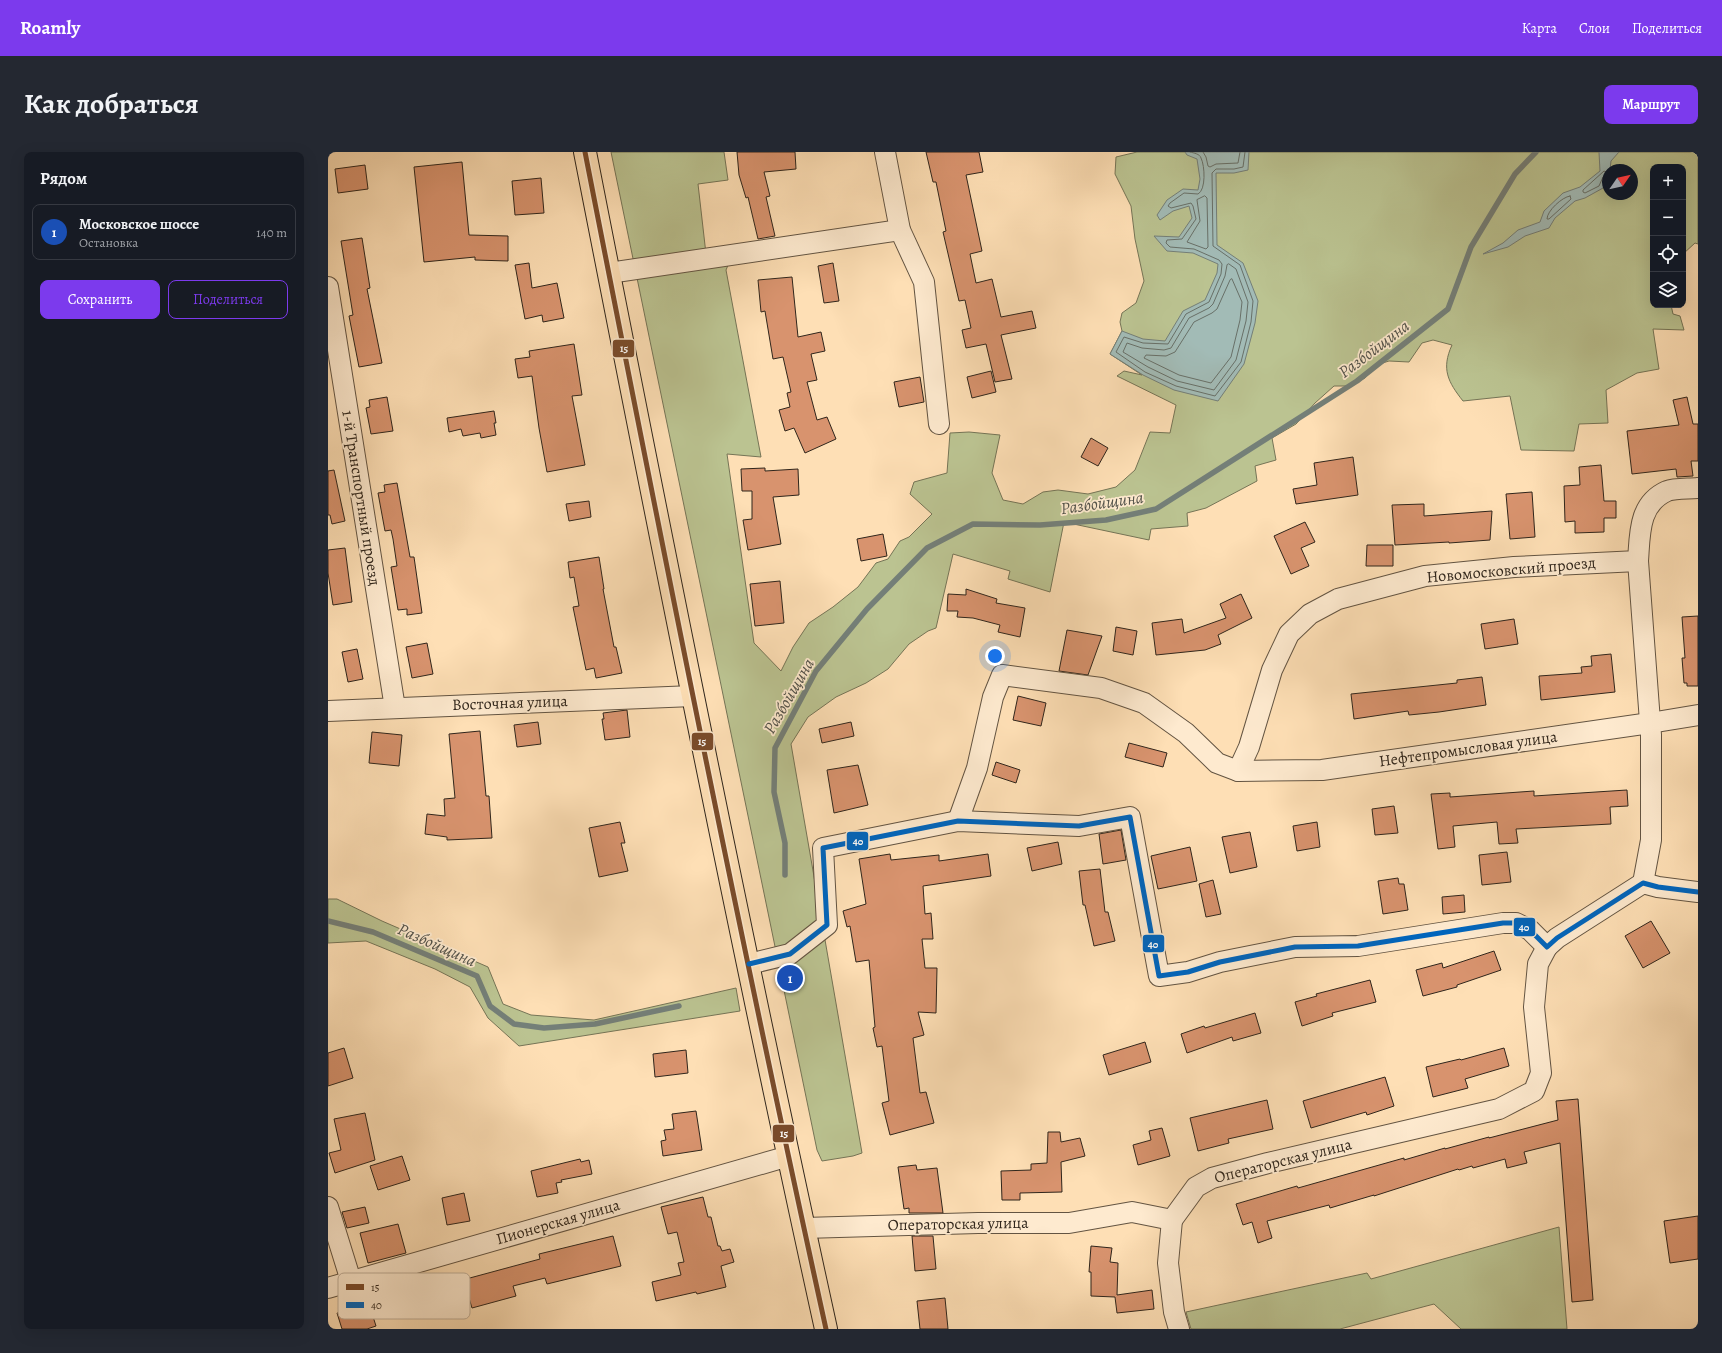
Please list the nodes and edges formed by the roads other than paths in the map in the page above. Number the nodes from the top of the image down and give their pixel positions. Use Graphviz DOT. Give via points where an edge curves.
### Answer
graph roads {
  1 [pos="585,152"];
  2 [pos="885,152"];
  3 [pos="900,230"];
  4 [pos="609,273"];
  5 [pos="328,287"];
  6 [pos="938,424"];
  7 [pos="1698,488"];
  8 [pos="1638,561"];
  9 [pos="693,696"];
  10 [pos="395,708"];
  11 [pos="328,711"];
  12 [pos="1698,715"];
  13 [pos="1650,723"];
  14 [pos="1238,771"];
  15 [pos="958,821"];
  16 [pos="1643,883"];
  17 [pos="1698,892"];
  18 [pos="1547,947"];
  19 [pos="749,964"];
  20 [pos="788,1156"];
  21 [pos="328,1207"];
  22 [pos="1172,1220"];
  23 [pos="804,1228"];
  24 [pos="349,1273"];
  25 [pos="379,1273"];
  26 [pos="338,1285"];
  27 [pos="328,1288"];
  28 [pos="826,1329"];
  29 [pos="1179,1329"];
  1 -- 4 [label="main road"];
  2 -- 3 [label="street"];
  3 -- 4 [label="street"];
  3 -- 6 [label="street" via="924,282"];
  4 -- 9 [label="main road"];
  5 -- 10 [label="street, 1-й Транспортный проезд"];
  7 -- 8 [label="street" via="1668,491 1649,504 1641,523"];
  8 -- 13 [label="street"];
  8 -- 14 [label="street, Новомосковский проезд" via="1514,566 1425,576 1338,599 1317,610 1289,634 1272,670 1249,747"];
  9 -- 10 [label="street, Восточная улица"];
  9 -- 19 [label="main road"];
  10 -- 11 [label="street, Восточная улица"];
  12 -- 13 [label="street, Нефтепромысловая улица"];
  13 -- 14 [label="street, Нефтепромысловая улица" via="1322,770"];
  13 -- 16 [label="street" via="1651,840"];
  14 -- 15 [label="street" via="1217,763 1186,733 1144,703 1101,688 1002,675 994,697 977,768"];
  15 -- 18 [label="street" via="1079,826 1130,817 1159,976 1295,948 1358,946 1503,923 1516,923 1530,930"];
  15 -- 19 [label="street" via="824,848 827,925 790,954"];
  16 -- 17 [label="street"];
  16 -- 18 [label="street"];
  18 -- 22 [label="street, Операторская улица" via="1538,964 1535,1000 1541,1073 1534,1091 1499,1109 1212,1178 1196,1187"];
  19 -- 20 [label="main road"];
  20 -- 23 [label="main road"];
  20 -- 25 [label="street, Пионерская улица"];
  21 -- 24 [label="street"];
  22 -- 23 [label="street, Операторская улица" via="1132,1212 1068,1223"];
  22 -- 29 [label="street" via="1168,1262 1174,1312"];
  23 -- 28 [label="main road"];
  26 -- 27 [label="street, Пионерская улица"];
}
